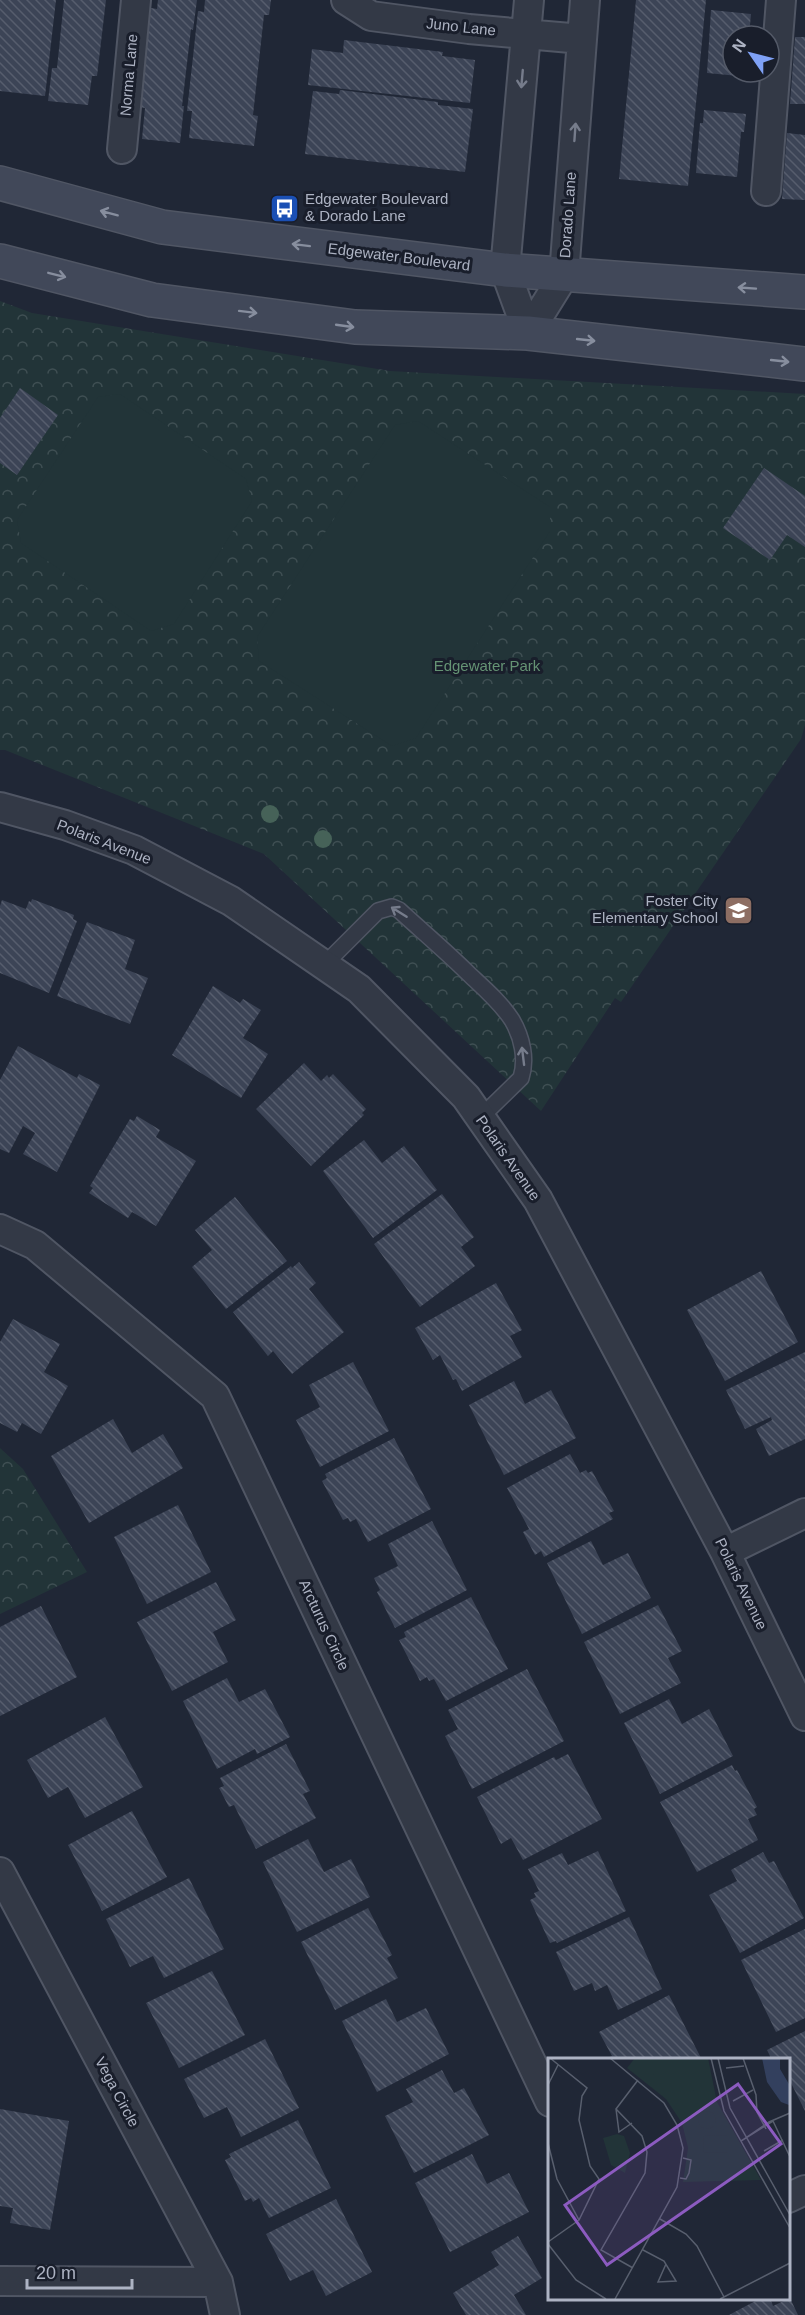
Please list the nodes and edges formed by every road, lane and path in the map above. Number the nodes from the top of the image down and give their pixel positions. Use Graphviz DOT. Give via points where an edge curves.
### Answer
graph roads {
  1 [pos="136,0"];
  2 [pos="346,0"];
  3 [pos="529,0"];
  4 [pos="585,0"];
  5 [pos="781,0"];
  6 [pos="526,34"];
  7 [pos="582,39"];
  8 [pos="122,149"];
  9 [pos="0,183"];
  10 [pos="766,190"];
  11 [pos="0,261"];
  12 [pos="505,270"];
  13 [pos="564,275"];
  14 [pos="805,292"];
  15 [pos="528,333"];
  16 [pos="805,364"];
  17 [pos="0,807"];
  18 [pos="324,965"];
  19 [pos="480,1118"];
  20 [pos="0,1229"];
  21 [pos="805,1514"];
  22 [pos="725,1552"];
  23 [pos="805,1716"];
  24 [pos="0,1872"];
  25 [pos="548,2098"];
  26 [pos="805,2190"];
  27 [pos="790,2198"];
  28 [pos="0,2282"];
  29 [pos="218,2282"];
  30 [pos="225,2315"];
  1 -- 8 [label="street, Norma Lane"];
  2 -- 6 [label="street, Juno Lane" via="371,16"];
  3 -- 6 [label="street"];
  4 -- 7 [label="street, Dorado Lane"];
  5 -- 10 [label="street"];
  6 -- 7 [label="street, Juno Lane"];
  6 -- 12 [label="street, one-way"];
  13 -- 7 [label="street, Dorado Lane, one-way"];
  12 -- 9 [label="main road, Edgewater Boulevard, one-way" via="162,227"];
  11 -- 15 [label="main road, one-way" via="152,300 355,327"];
  12 -- 13 [label="main road, Edgewater Boulevard"];
  12 -- 15 [label="street"];
  14 -- 13 [label="main road, Edgewater Boulevard, one-way"];
  13 -- 15 [label="street, Dorado Lane"];
  15 -- 16 [label="main road, one-way"];
  17 -- 18 [label="street, Polaris Avenue" via="134,850 231,901"];
  18 -- 19 [label="street, Polaris Avenue" via="359,989 466,1097"];
  19 -- 18 [label="lane, one-way" via="521,1077 524,1069 519,1037 496,999 392,907 378,911"];
  19 -- 22 [label="street, Polaris Avenue" via="538,1200"];
  20 -- 25 [label="street, Arcturus Circle" via="35,1245 215,1396"];
  21 -- 22 [label="street"];
  22 -- 23 [label="street, Polaris Avenue"];
  24 -- 29 [label="street, Vega Circle"];
  26 -- 27 [label="street"];
  28 -- 29 [label="street"];
  29 -- 30 [label="street, Vega Circle"];
}
